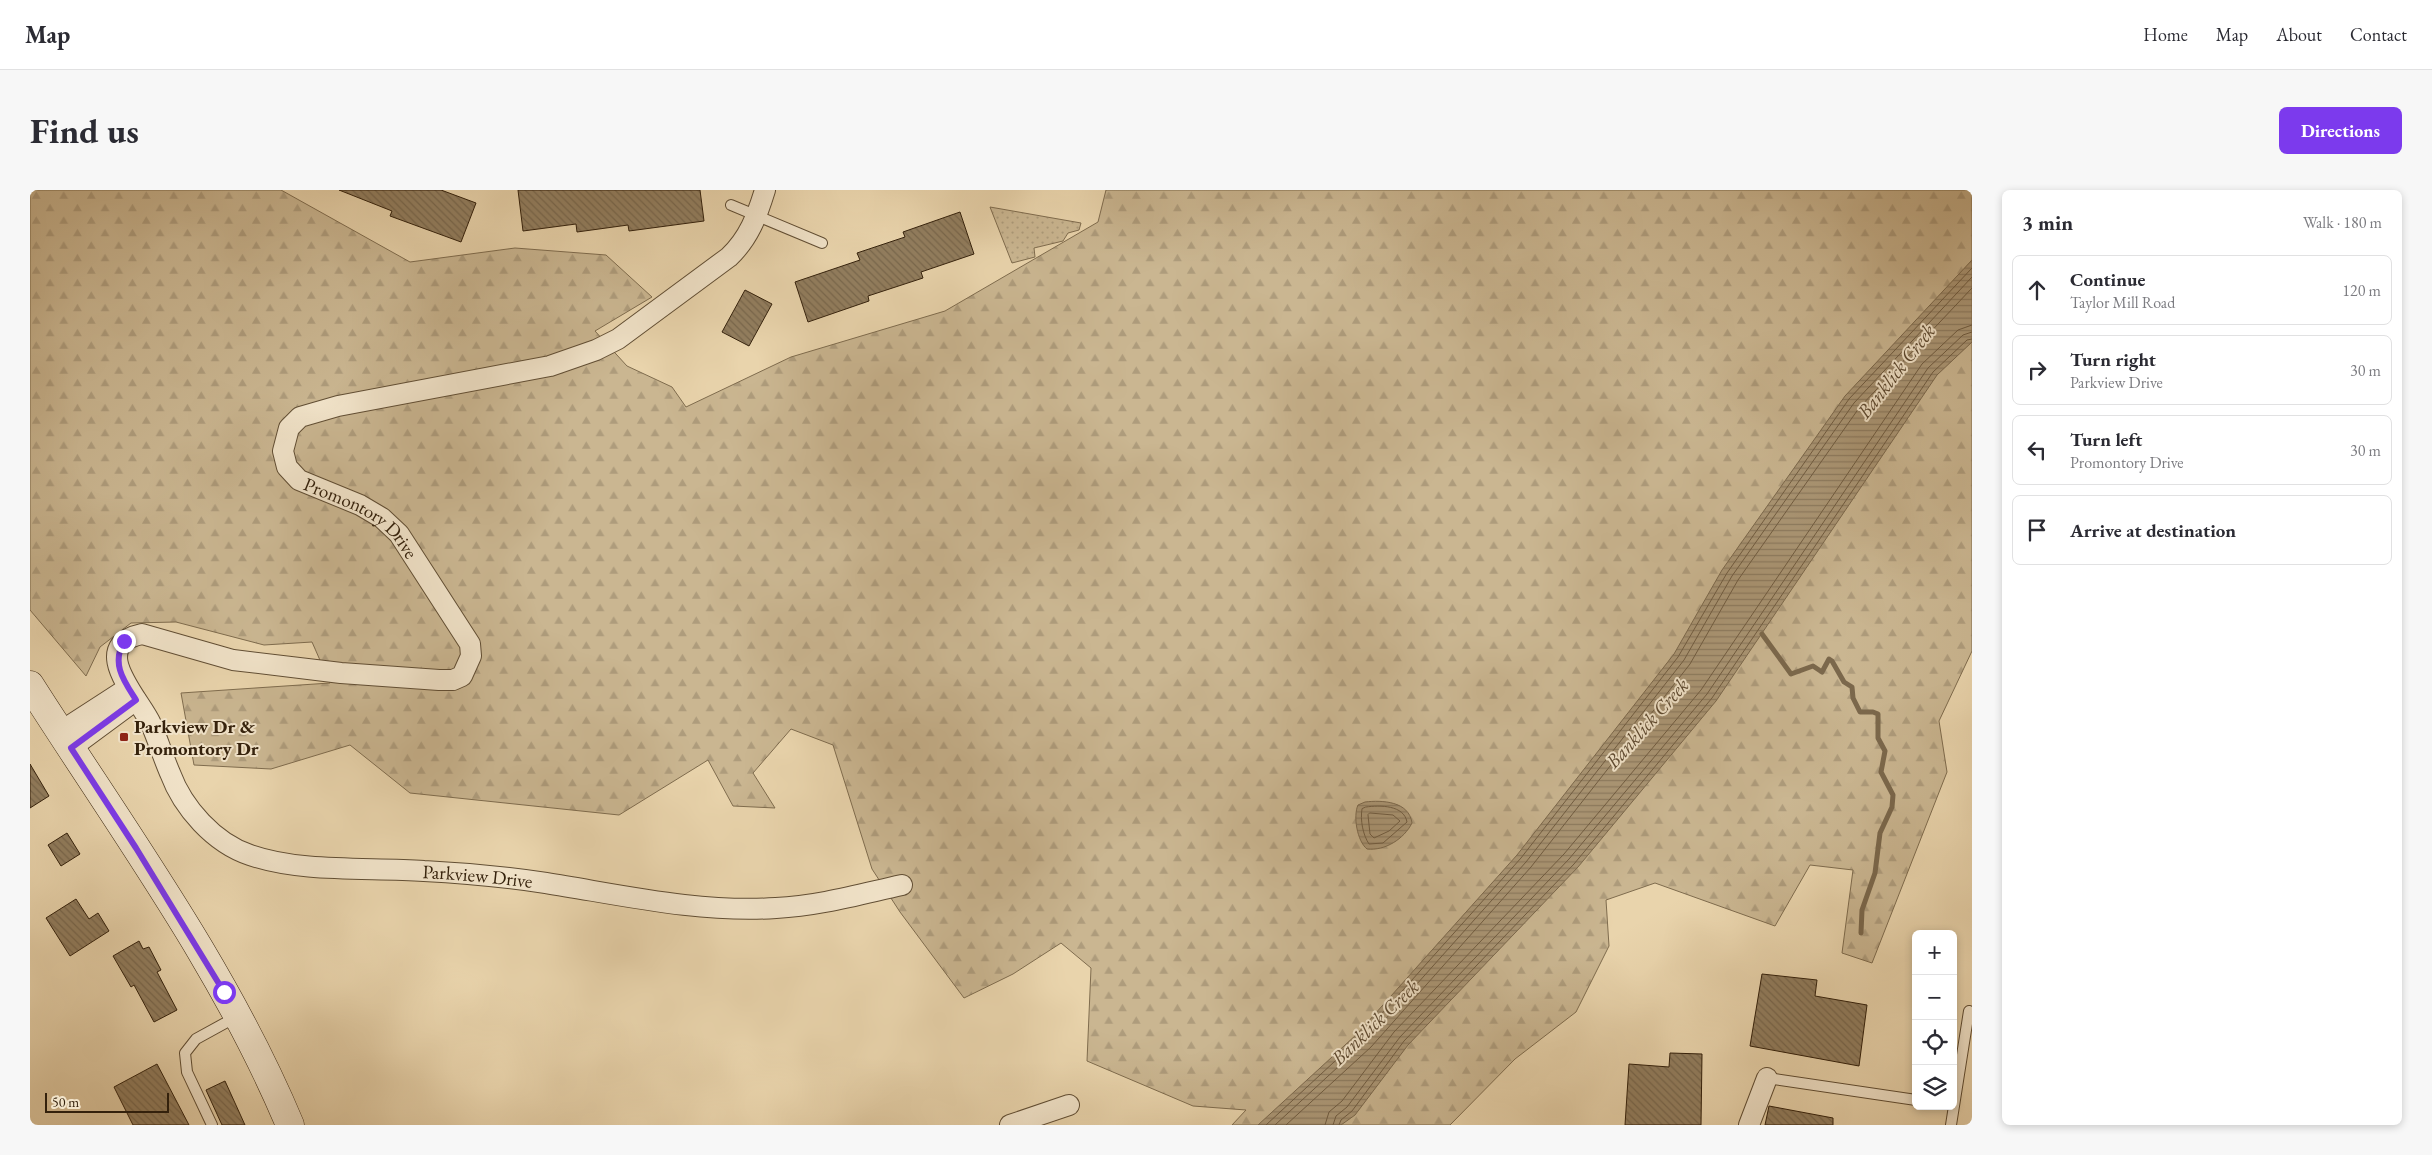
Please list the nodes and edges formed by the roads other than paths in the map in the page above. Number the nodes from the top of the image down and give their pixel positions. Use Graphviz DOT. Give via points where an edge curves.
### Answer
graph roads {
  1 [pos="765,190"];
  2 [pos="731,206"];
  3 [pos="758,216"];
  4 [pos="822,242"];
  5 [pos="30,684"];
  6 [pos="132,694"];
  7 [pos="66,740"];
  8 [pos="902,885"];
  9 [pos="1969,1011"];
  10 [pos="238,1016"];
  11 [pos="1767,1078"];
  12 [pos="1957,1086"];
  13 [pos="1912,1099"];
  14 [pos="1069,1105"];
  15 [pos="1953,1110"];
  16 [pos="212,1125"];
  17 [pos="290,1125"];
  18 [pos="1010,1125"];
  19 [pos="1749,1125"];
  20 [pos="1951,1125"];
  1 -- 3 [label="street, Promontory Drive"];
  2 -- 3 [label="lane"];
  3 -- 4 [label="lane"];
  3 -- 6 [label="street, Promontory Drive" via="743,243 729,257 618,339 596,350 550,366 338,406 300,417 289,428 283,452 287,467 300,480 360,505 382,518 399,534 470,644 471,656 462,676 453,680 429,680 233,660 142,634 124,641 119,651 118,670"];
  5 -- 7 [label="main road"];
  6 -- 7 [label="street"];
  6 -- 8 [label="street, Parkview Drive" via="151,724 170,776 197,818 228,847 251,856 288,864 424,870 544,883 724,908 778,908"];
  7 -- 10 [label="main road" via="139,852"];
  9 -- 12 [label="lane"];
  10 -- 16 [label="lane" via="196,1039 186,1053 187,1072"];
  10 -- 17 [label="main road" via="272,1081"];
  11 -- 13 [label="lane"];
  11 -- 19 [label="street"];
  14 -- 18 [label="street"];
  15 -- 20 [label="lane"];
}
